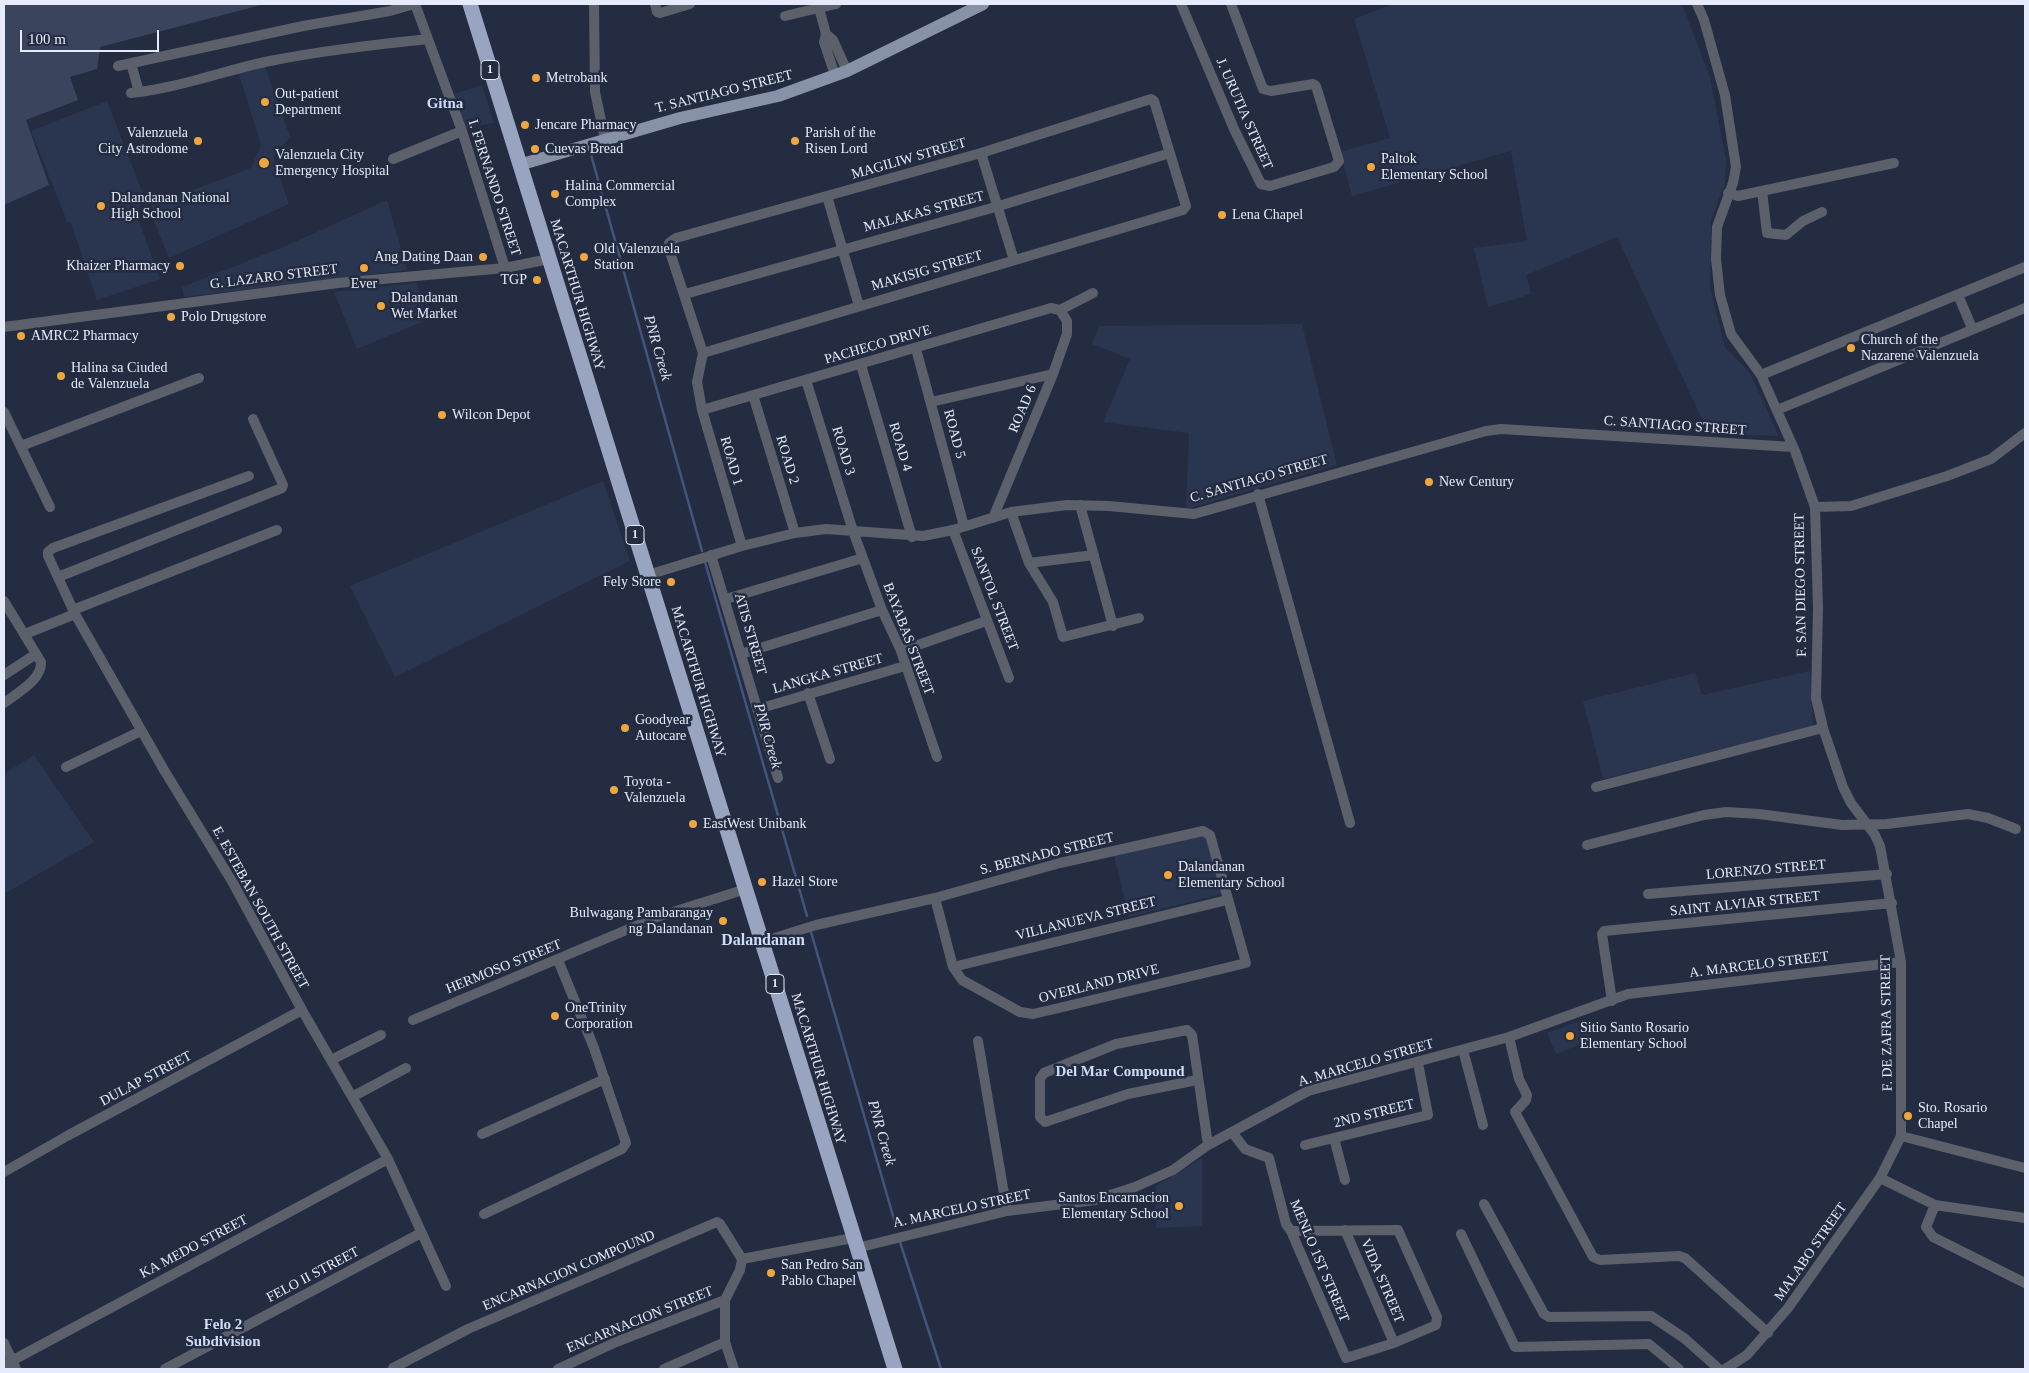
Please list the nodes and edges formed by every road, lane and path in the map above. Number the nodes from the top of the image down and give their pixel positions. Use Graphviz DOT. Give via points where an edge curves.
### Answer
graph roads {
  1 [pos="415,4"];
  2 [pos="470,4"];
  3 [pos="594,4"];
  4 [pos="655,4"];
  5 [pos="690,4"];
  6 [pos="836,4"];
  7 [pos="983,4"];
  8 [pos="1181,4"];
  9 [pos="1231,4"];
  10 [pos="1697,4"];
  11 [pos="819,8"];
  12 [pos="785,16"];
  13 [pos="428,39"];
  14 [pos="130,63"];
  15 [pos="118,66"];
  16 [pos="841,73"];
  17 [pos="462,130"];
  18 [pos="605,139"];
  19 [pos="981,153"];
  20 [pos="1170,153"];
  21 [pos="393,160"];
  22 [pos="1894,163"];
  23 [pos="519,165"];
  24 [pos="1762,191"];
  25 [pos="1728,194"];
  26 [pos="827,196"];
  27 [pos="999,206"];
  28 [pos="1822,212"];
  29 [pos="843,249"];
  30 [pos="549,259"];
  31 [pos="1014,260"];
  32 [pos="2025,267"];
  33 [pos="505,268"];
  34 [pos="1093,293"];
  35 [pos="685,294"];
  36 [pos="1958,295"];
  37 [pos="859,306"];
  38 [pos="2025,308"];
  39 [pos="1060,310"];
  40 [pos="4,327"];
  41 [pos="1972,328"];
  42 [pos="916,349"];
  43 [pos="703,353"];
  44 [pos="861,365"];
  45 [pos="1053,374"];
  46 [pos="1761,375"];
  47 [pos="199,378"];
  48 [pos="806,380"];
  49 [pos="753,395"];
  50 [pos="931,402"];
  51 [pos="702,410"];
  52 [pos="1777,410"];
  53 [pos="4,412"];
  54 [pos="253,419"];
  55 [pos="2025,433"];
  56 [pos="21,446"];
  57 [pos="1793,447"];
  58 [pos="250,476"];
  59 [pos="1258,494"];
  60 [pos="1080,505"];
  61 [pos="50,507"];
  62 [pos="1815,507"];
  63 [pos="1011,512"];
  64 [pos="992,518"];
  65 [pos="964,526"];
  66 [pos="278,530"];
  67 [pos="953,530"];
  68 [pos="853,531"];
  69 [pos="795,533"];
  70 [pos="912,537"];
  71 [pos="742,546"];
  72 [pos="711,555"];
  73 [pos="1094,555"];
  74 [pos="863,558"];
  75 [pos="1029,563"];
  76 [pos="648,575"];
  77 [pos="58,577"];
  78 [pos="726,599"];
  79 [pos="6,608"];
  80 [pos="882,610"];
  81 [pos="74,612"];
  82 [pos="1140,618"];
  83 [pos="986,621"];
  84 [pos="1113,626"];
  85 [pos="25,634"];
  86 [pos="901,651"];
  87 [pos="741,654"];
  88 [pos="38,658"];
  89 [pos="905,666"];
  90 [pos="4,675"];
  91 [pos="1009,678"];
  92 [pos="808,693"];
  93 [pos="4,703"];
  94 [pos="758,709"];
  95 [pos="1823,728"];
  96 [pos="141,731"];
  97 [pos="937,756"];
  98 [pos="830,759"];
  99 [pos="66,767"];
  100 [pos="778,778"];
  101 [pos="1596,787"];
  102 [pos="1350,823"];
  103 [pos="1868,826"];
  104 [pos="2016,828"];
  105 [pos="1587,845"];
  106 [pos="1887,874"];
  107 [pos="746,889"];
  108 [pos="1648,894"];
  109 [pos="935,898"];
  110 [pos="1227,900"];
  111 [pos="1892,903"];
  112 [pos="762,942"];
  113 [pos="558,960"];
  114 [pos="1246,962"];
  115 [pos="1901,962"];
  116 [pos="953,967"];
  117 [pos="1612,1000"];
  118 [pos="302,1010"];
  119 [pos="413,1020"];
  120 [pos="381,1035"];
  121 [pos="1509,1037"];
  122 [pos="978,1041"];
  123 [pos="1463,1050"];
  124 [pos="330,1060"];
  125 [pos="1418,1063"];
  126 [pos="406,1068"];
  127 [pos="604,1079"];
  128 [pos="1198,1080"];
  129 [pos="352,1097"];
  130 [pos="1483,1124"];
  131 [pos="1232,1132"];
  132 [pos="482,1134"];
  133 [pos="1902,1136"];
  134 [pos="1334,1138"];
  135 [pos="1208,1145"];
  136 [pos="1305,1145"];
  137 [pos="388,1159"];
  138 [pos="2025,1168"];
  139 [pos="4,1172"];
  140 [pos="1880,1178"];
  141 [pos="1346,1180"];
  142 [pos="1484,1204"];
  143 [pos="1935,1205"];
  144 [pos="1007,1211"];
  145 [pos="484,1214"];
  146 [pos="2025,1218"];
  147 [pos="1345,1230"];
  148 [pos="1291,1231"];
  149 [pos="421,1232"];
  150 [pos="1461,1234"];
  151 [pos="855,1243"];
  152 [pos="742,1259"];
  153 [pos="2025,1283"];
  154 [pos="446,1286"];
  155 [pos="724,1300"];
  156 [pos="1768,1333"];
  157 [pos="724,1342"];
  158 [pos="4,1343"];
  159 [pos="1394,1343"];
  160 [pos="11,1365"];
  161 [pos="393,1368"];
  162 [pos="165,1369"];
  163 [pos="558,1369"];
  164 [pos="664,1369"];
  165 [pos="734,1369"];
  166 [pos="895,1369"];
  167 [pos="1678,1369"];
  168 [pos="1719,1369"];
  169 [pos="1725,1369"];
  1 -- 13 [label="street, I. FERNANDO STREET"];
  1 -- 14 [label="street"];
  2 -- 23 [label="highway, MACARTHUR HIGHWAY / 1"];
  3 -- 18 [label="street" via="595,92"];
  4 -- 5 [label="street" via="660,13"];
  6 -- 11 [label="street"];
  7 -- 16 [label="main road, T. SANTIAGO STREET"];
  8 -- 9 [label="street, J. URUTIA STREET" via="1261,184 1270,186 1334,167 1339,161 1316,86 1263,89"];
  10 -- 25 [label="street, F. SAN DIEGO STREET" via="1729,118 1736,167"];
  11 -- 12 [label="street"];
  11 -- 16 [label="street" via="826,34 824,42"];
  13 -- 14 [label="street" via="336,49 264,62 135,93"];
  13 -- 17 [label="street, I. FERNANDO STREET"];
  14 -- 15 [label="street"];
  16 -- 18 [label="main road, T. SANTIAGO STREET" via="778,96"];
  17 -- 21 [label="street"];
  17 -- 33 [label="street, I. FERNANDO STREET"];
  18 -- 23 [label="main road, T. SANTIAGO STREET"];
  19 -- 20 [label="street, MAGILIW STREET" via="1151,99"];
  19 -- 26 [label="street, MAGILIW STREET"];
  19 -- 27 [label="street"];
  20 -- 27 [label="street, MALAKAS STREET"];
  20 -- 31 [label="street, MAKISIG STREET" via="1186,206 1184,210"];
  22 -- 24 [label="street"];
  23 -- 30 [label="highway, MACARTHUR HIGHWAY / 1"];
  24 -- 25 [label="street" via="1738,196"];
  24 -- 28 [label="street" via="1768,233 1786,235 1803,221"];
  25 -- 46 [label="street, F. SAN DIEGO STREET" via="1717,227 1718,285 1731,334"];
  26 -- 29 [label="street"];
  26 -- 35 [label="street, MAGILIW STREET" via="676,238 669,243 669,250"];
  27 -- 29 [label="street, MALAKAS STREET"];
  27 -- 31 [label="street"];
  29 -- 35 [label="street, MALAKAS STREET"];
  29 -- 37 [label="street"];
  30 -- 33 [label="street, G. LAZARO STREET"];
  30 -- 76 [label="highway, MACARTHUR HIGHWAY / 1"];
  31 -- 37 [label="street, MAKISIG STREET"];
  32 -- 36 [label="street"];
  33 -- 40 [label="street, G. LAZARO STREET" via="338,283"];
  34 -- 39 [label="street"];
  35 -- 43 [label="street"];
  36 -- 41 [label="street"];
  36 -- 46 [label="street"];
  37 -- 43 [label="street, MAKISIG STREET"];
  38 -- 41 [label="street"];
  39 -- 42 [label="street, PACHECO DRIVE" via="1051,308"];
  39 -- 45 [label="street, ROAD 6" via="1067,321 1067,334"];
  41 -- 52 [label="street"];
  42 -- 44 [label="street, PACHECO DRIVE"];
  42 -- 50 [label="street, ROAD 5"];
  43 -- 51 [label="street, ROAD 1" via="697,382"];
  44 -- 48 [label="street, PACHECO DRIVE"];
  44 -- 70 [label="street, ROAD 4"];
  45 -- 50 [label="street"];
  45 -- 64 [label="street, ROAD 6"];
  46 -- 52 [label="street, F. SAN DIEGO STREET"];
  47 -- 56 [label="street"];
  48 -- 49 [label="street, PACHECO DRIVE"];
  48 -- 68 [label="street, ROAD 3"];
  49 -- 51 [label="street, PACHECO DRIVE"];
  49 -- 69 [label="street, ROAD 2"];
  50 -- 65 [label="street, ROAD 5"];
  51 -- 71 [label="street, ROAD 1"];
  52 -- 57 [label="street, F. SAN DIEGO STREET"];
  53 -- 56 [label="street"];
  54 -- 77 [label="street" via="282,488"];
  55 -- 62 [label="street" via="1991,459 1947,476 1851,506"];
  56 -- 61 [label="street"];
  57 -- 59 [label="street, C. SANTIAGO STREET" via="1501,429"];
  57 -- 62 [label="street, F. SAN DIEGO STREET"];
  58 -- 77 [label="street, E. ESTEBAN SOUTH STREET" via="52,548 48,556"];
  59 -- 60 [label="street, C. SANTIAGO STREET" via="1194,514"];
  59 -- 102 [label="street"];
  60 -- 63 [label="street, C. SANTIAGO STREET" via="1042,506"];
  60 -- 73 [label="street"];
  62 -- 95 [label="street, F. SAN DIEGO STREET" via="1816,698"];
  63 -- 64 [label="street, C. SANTIAGO STREET"];
  63 -- 75 [label="street"];
  64 -- 65 [label="street, C. SANTIAGO STREET"];
  65 -- 67 [label="street, C. SANTIAGO STREET"];
  66 -- 81 [label="street"];
  67 -- 70 [label="street, C. SANTIAGO STREET"];
  67 -- 83 [label="street, SANTOL STREET"];
  68 -- 69 [label="street, C. SANTIAGO STREET" via="826,529"];
  68 -- 70 [label="street, C. SANTIAGO STREET"];
  68 -- 74 [label="street, BAYABAS STREET"];
  69 -- 71 [label="street, C. SANTIAGO STREET"];
  71 -- 72 [label="street, C. SANTIAGO STREET"];
  72 -- 76 [label="street, C. SANTIAGO STREET"];
  72 -- 78 [label="street, ATIS STREET"];
  73 -- 75 [label="street"];
  73 -- 84 [label="street"];
  74 -- 78 [label="street"];
  74 -- 80 [label="street, BAYABAS STREET"];
  75 -- 84 [label="street" via="1053,602 1064,637"];
  76 -- 107 [label="highway, MACARTHUR HIGHWAY / 1"];
  77 -- 81 [label="street, E. ESTEBAN SOUTH STREET"];
  78 -- 87 [label="street, ATIS STREET"];
  79 -- 85 [label="street"];
  80 -- 86 [label="street, BAYABAS STREET"];
  80 -- 87 [label="street"];
  81 -- 85 [label="street"];
  81 -- 96 [label="street, E. ESTEBAN SOUTH STREET"];
  82 -- 84 [label="street"];
  83 -- 86 [label="street"];
  83 -- 91 [label="street, SANTOL STREET"];
  85 -- 88 [label="street"];
  86 -- 89 [label="street, BAYABAS STREET"];
  87 -- 94 [label="street, ATIS STREET"];
  88 -- 90 [label="street"];
  88 -- 93 [label="street" via="41,668 37,676"];
  89 -- 92 [label="street, LANGKA STREET"];
  89 -- 97 [label="street, BAYABAS STREET"];
  92 -- 94 [label="street, LANGKA STREET"];
  92 -- 98 [label="street"];
  94 -- 100 [label="street, ATIS STREET"];
  95 -- 101 [label="street"];
  95 -- 103 [label="street, F. SAN DIEGO STREET" via="1843,787"];
  96 -- 99 [label="street"];
  96 -- 118 [label="street, E. ESTEBAN SOUTH STREET" via="233,883"];
  103 -- 104 [label="street" via="1968,814"];
  103 -- 105 [label="street" via="1842,826 1726,812"];
  103 -- 106 [label="street, F. DE ZAFRA STREET" via="1880,846"];
  106 -- 108 [label="street, LORENZO STREET"];
  106 -- 111 [label="street, F. DE ZAFRA STREET"];
  107 -- 112 [label="highway, MACARTHUR HIGHWAY / 1"];
  107 -- 113 [label="street, HERMOSO STREET" via="657,917"];
  109 -- 110 [label="street, S. BERNADO STREET" via="1060,863 1203,831 1210,835"];
  109 -- 112 [label="street, S. BERNADO STREET" via="816,925"];
  109 -- 116 [label="street, OVERLAND DRIVE"];
  110 -- 114 [label="street, S. BERNADO STREET"];
  110 -- 116 [label="street, VILLANUEVA STREET"];
  111 -- 115 [label="street, F. DE ZAFRA STREET"];
  111 -- 117 [label="street, SAINT ALVIAR STREET" via="1604,932"];
  112 -- 151 [label="highway, MACARTHUR HIGHWAY / 1"];
  113 -- 119 [label="street, HERMOSO STREET"];
  113 -- 127 [label="street"];
  114 -- 116 [label="street, OVERLAND DRIVE" via="1033,1014 1020,1012 984,994 962,980"];
  115 -- 117 [label="street, A. MARCELO STREET" via="1628,994"];
  115 -- 133 [label="street, F. DE ZAFRA STREET"];
  117 -- 121 [label="street, A. MARCELO STREET"];
  118 -- 124 [label="street, E. ESTEBAN SOUTH STREET"];
  118 -- 139 [label="street, DULAP STREET"];
  120 -- 124 [label="street"];
  121 -- 123 [label="street, A. MARCELO STREET"];
  121 -- 156 [label="street" via="1527,1095 1514,1112 1593,1257 1600,1260 1685,1258"];
  122 -- 144 [label="street"];
  123 -- 125 [label="street, A. MARCELO STREET"];
  123 -- 130 [label="street"];
  124 -- 129 [label="street, E. ESTEBAN SOUTH STREET"];
  125 -- 131 [label="street, A. MARCELO STREET" via="1308,1092"];
  125 -- 134 [label="street, 2ND STREET" via="1428,1115"];
  126 -- 129 [label="street"];
  127 -- 132 [label="street"];
  127 -- 145 [label="street" via="626,1143 622,1149"];
  128 -- 128 [label="street" via="1192,1035 1188,1030 1116,1044 1044,1073 1040,1079 1040,1117 1045,1122 1128,1094"];
  128 -- 135 [label="street"];
  129 -- 137 [label="street, E. ESTEBAN SOUTH STREET"];
  131 -- 135 [label="street, A. MARCELO STREET"];
  131 -- 148 [label="street, MENLO 1ST STREET" via="1245,1149 1269,1158 1283,1216"];
  133 -- 138 [label="street"];
  133 -- 140 [label="street, MALABO STREET"];
  134 -- 136 [label="street, 2ND STREET"];
  134 -- 141 [label="street"];
  135 -- 144 [label="street, A. MARCELO STREET" via="1173,1170 1136,1187 1095,1200"];
  137 -- 149 [label="street, E. ESTEBAN SOUTH STREET"];
  137 -- 160 [label="street, KA MEDO STREET"];
  140 -- 143 [label="street"];
  140 -- 156 [label="street, MALABO STREET"];
  142 -- 168 [label="street" via="1548,1317 1651,1316 1684,1338"];
  143 -- 146 [label="street"];
  143 -- 153 [label="street" via="1926,1227 1933,1237"];
  144 -- 151 [label="street, A. MARCELO STREET"];
  147 -- 148 [label="street"];
  147 -- 159 [label="street, VIDA STREET"];
  147 -- 159 [label="street" via="1398,1230 1401,1233 1437,1317 1436,1325"];
  148 -- 159 [label="street, MENLO 1ST STREET" via="1345,1356 1349,1358"];
  149 -- 154 [label="street, E. ESTEBAN SOUTH STREET"];
  149 -- 162 [label="street, FELO II STREET"];
  150 -- 167 [label="street" via="1515,1347 1648,1344"];
  151 -- 152 [label="street"];
  151 -- 166 [label="highway, MACARTHUR HIGHWAY / 1"];
  152 -- 155 [label="street, ENCARNACION STREET" via="740,1270"];
  152 -- 161 [label="street, ENCARNACION COMPOUND" via="717,1222 468,1329"];
  155 -- 157 [label="street"];
  155 -- 163 [label="street, ENCARNACION STREET" via="616,1342"];
  156 -- 169 [label="street, MALABO STREET" via="1747,1355"];
  157 -- 164 [label="street"];
  157 -- 165 [label="street"];
  158 -- 160 [label="street"];
}
